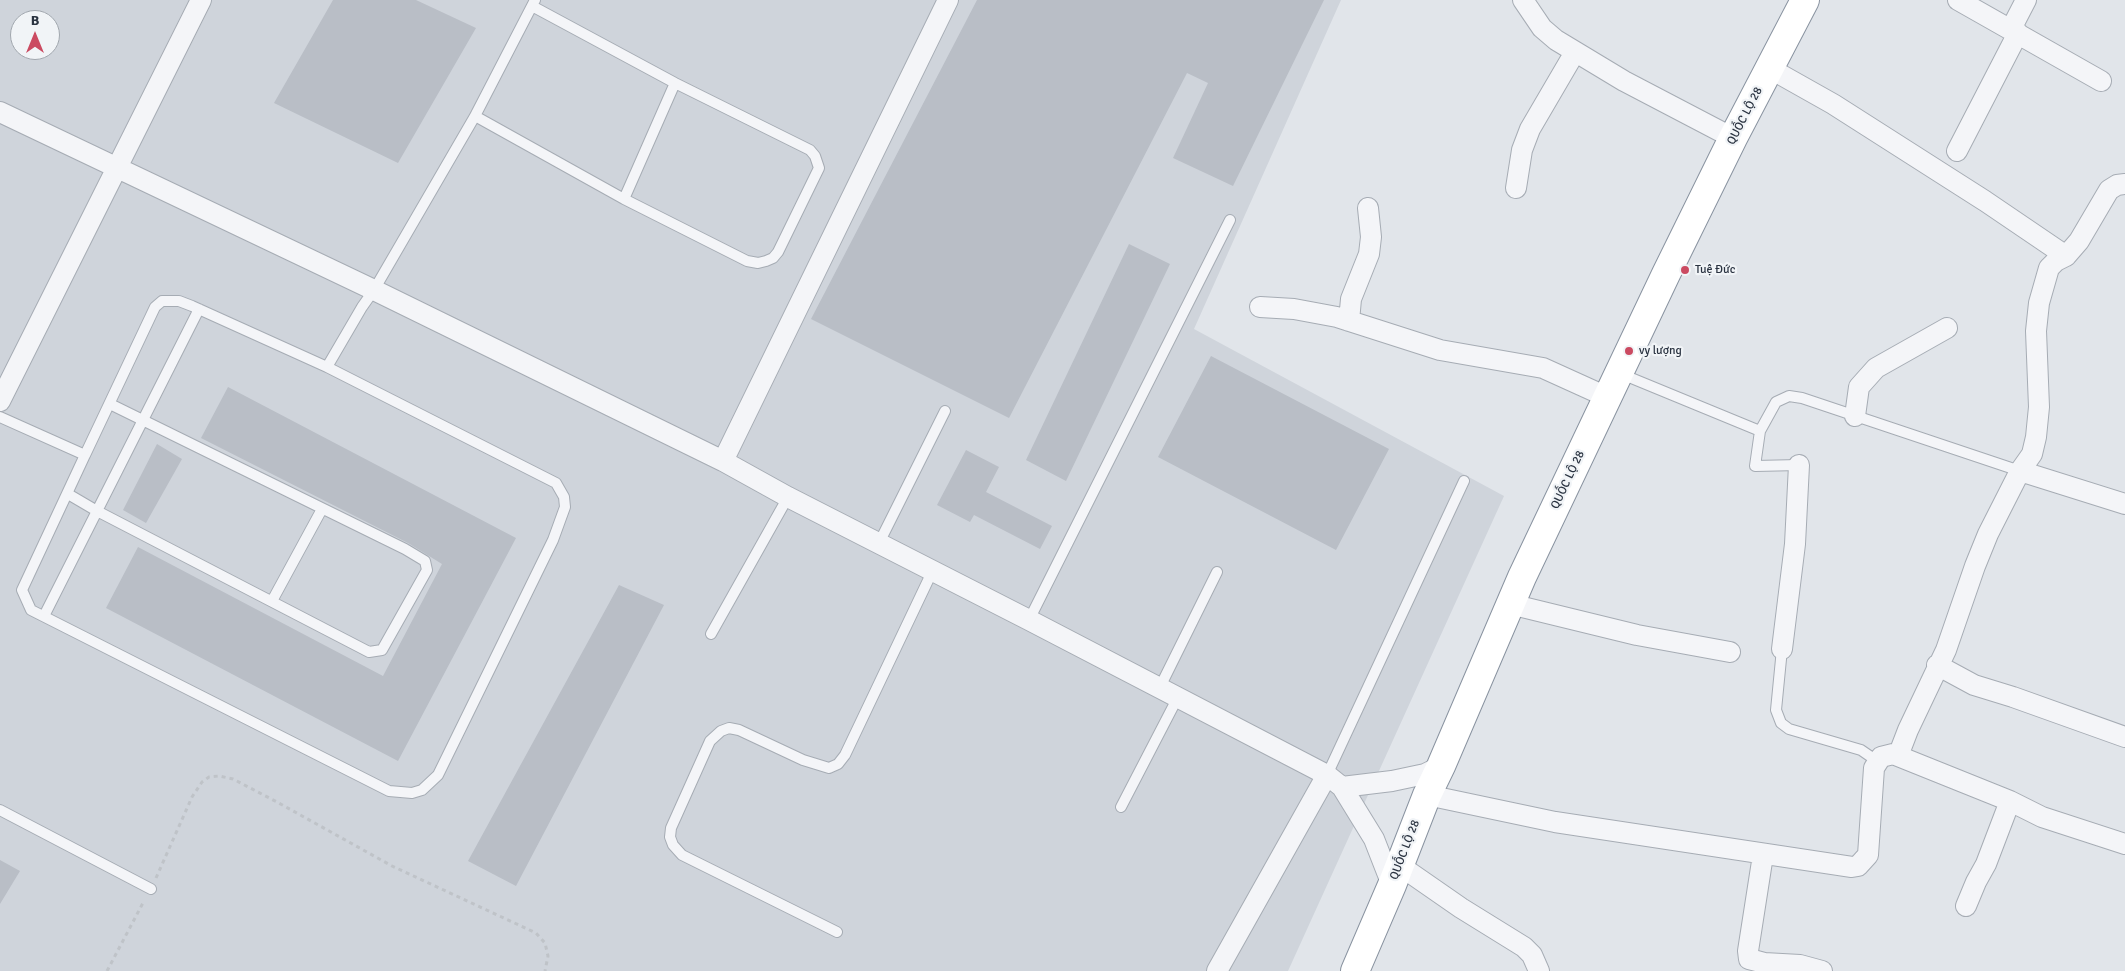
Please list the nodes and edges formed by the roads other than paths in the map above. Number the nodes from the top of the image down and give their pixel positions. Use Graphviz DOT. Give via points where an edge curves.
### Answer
graph roads {
  1 [pos="201,0"];
  2 [pos="948,0"];
  3 [pos="1523,0"];
  4 [pos="1805,0"];
  5 [pos="1958,0"];
  6 [pos="2026,0"];
  7 [pos="534,3"];
  8 [pos="2015,31"];
  9 [pos="1575,52"];
  10 [pos="1769,68"];
  11 [pos="2101,82"];
  12 [pos="675,83"];
  13 [pos="0,112"];
  14 [pos="475,116"];
  15 [pos="1733,138"];
  16 [pos="1957,151"];
  17 [pos="117,168"];
  18 [pos="2125,184"];
  19 [pos="1516,188"];
  20 [pos="624,199"];
  21 [pos="1368,208"];
  22 [pos="1230,220"];
  23 [pos="2066,256"];
  24 [pos="374,290"];
  25 [pos="1260,308"];
  26 [pos="199,309"];
  27 [pos="1349,321"];
  28 [pos="1946,328"];
  29 [pos="327,367"];
  30 [pos="1618,372"];
  31 [pos="1607,397"];
  32 [pos="0,401"];
  33 [pos="110,404"];
  34 [pos="945,411"];
  35 [pos="1855,416"];
  36 [pos="0,417"];
  37 [pos="142,421"];
  38 [pos="1760,431"];
  39 [pos="84,456"];
  40 [pos="724,460"];
  41 [pos="1799,465"];
  42 [pos="2020,471"];
  43 [pos="1464,481"];
  44 [pos="68,494"];
  45 [pos="788,497"];
  46 [pos="2125,504"];
  47 [pos="322,509"];
  48 [pos="96,511"];
  49 [pos="878,543"];
  50 [pos="932,572"];
  51 [pos="1217,572"];
  52 [pos="272,601"];
  53 [pos="1510,604"];
  54 [pos="44,616"];
  55 [pos="1029,620"];
  56 [pos="711,634"];
  57 [pos="1782,649"];
  58 [pos="1730,652"];
  59 [pos="1937,665"];
  60 [pos="1160,688"];
  61 [pos="1178,697"];
  62 [pos="2125,737"];
  63 [pos="1898,756"];
  64 [pos="1877,761"];
  65 [pos="1441,766"];
  66 [pos="1335,781"];
  67 [pos="1427,795"];
  68 [pos="2010,801"];
  69 [pos="1121,807"];
  70 [pos="0,810"];
  71 [pos="2125,844"];
  72 [pos="1763,855"];
  73 [pos="1396,875"];
  74 [pos="151,889"];
  75 [pos="1966,906"];
  76 [pos="837,932"];
  77 [pos="1217,971"];
  78 [pos="1356,971"];
  79 [pos="1539,971"];
  80 [pos="1822,971"];
  1 -- 17 [label="street"];
  2 -- 40 [label="street"];
  3 -- 9 [label="street" via="1542,28"];
  4 -- 10 [label="highway, QUỐC LỘ 28"];
  5 -- 8 [label="street"];
  6 -- 8 [label="street"];
  7 -- 12 [label="lane"];
  7 -- 14 [label="lane"];
  8 -- 11 [label="street"];
  8 -- 16 [label="street"];
  9 -- 15 [label="street"];
  9 -- 19 [label="street" via="1530,129 1522,150"];
  10 -- 15 [label="highway, QUỐC LỘ 28"];
  10 -- 23 [label="street" via="1833,104"];
  12 -- 20 [label="lane"];
  12 -- 20 [label="lane" via="810,150 816,156 819,168 778,252 773,258 758,263 748,261"];
  13 -- 17 [label="street"];
  14 -- 20 [label="lane"];
  14 -- 24 [label="lane"];
  15 -- 30 [label="highway, QUỐC LỘ 28"];
  17 -- 24 [label="street"];
  17 -- 32 [label="street"];
  18 -- 23 [label="street" via="2109,190 2079,241"];
  21 -- 27 [label="street" via="1369,254 1351,300"];
  22 -- 55 [label="lane"];
  23 -- 42 [label="street" via="2049,268 2038,303 2036,437 2032,454"];
  24 -- 29 [label="lane"];
  24 -- 40 [label="street"];
  25 -- 27 [label="street" via="1294,309"];
  26 -- 29 [label="lane"];
  26 -- 33 [label="lane" via="179,301 162,301 155,307"];
  26 -- 37 [label="lane"];
  27 -- 31 [label="street" via="1440,350 1543,368"];
  28 -- 35 [label="street" via="1876,368 1859,387"];
  29 -- 54 [label="lane" via="556,483 564,497 566,507 553,540 438,775 430,785 412,793 389,791"];
  30 -- 31 [label="highway, QUỐC LỘ 28"];
  30 -- 38 [label="lane"];
  31 -- 53 [label="highway, QUỐC LỘ 28"];
  33 -- 37 [label="lane"];
  33 -- 39 [label="lane"];
  34 -- 49 [label="lane"];
  35 -- 38 [label="lane" via="1789,396 1776,402"];
  35 -- 42 [label="lane"];
  36 -- 39 [label="lane"];
  37 -- 47 [label="lane"];
  37 -- 48 [label="lane"];
  38 -- 41 [label="lane" via="1755,466"];
  39 -- 44 [label="lane"];
  40 -- 45 [label="street"];
  41 -- 57 [label="street" via="1795,544"];
  42 -- 46 [label="street"];
  42 -- 59 [label="street" via="1988,534 1946,650"];
  43 -- 66 [label="lane"];
  44 -- 48 [label="lane"];
  44 -- 54 [label="lane" via="22,590 31,610"];
  45 -- 49 [label="street"];
  45 -- 56 [label="lane"];
  47 -- 52 [label="lane"];
  47 -- 52 [label="lane" via="411,553 424,561 427,570 382,650 377,652 369,652"];
  48 -- 52 [label="lane"];
  48 -- 54 [label="lane"];
  49 -- 50 [label="street"];
  50 -- 55 [label="street"];
  50 -- 76 [label="lane" via="838,764 829,768 803,760 739,730 729,728 721,731 710,741 671,828 673,845 682,855"];
  51 -- 60 [label="lane"];
  53 -- 58 [label="street" via="1575,622"];
  53 -- 65 [label="highway, QUỐC LỘ 28"];
  55 -- 60 [label="street"];
  57 -- 64 [label="lane" via="1776,710 1781,723 1789,729 1861,750"];
  59 -- 62 [label="street" via="1974,685"];
  59 -- 63 [label="street"];
  60 -- 61 [label="street"];
  61 -- 66 [label="street"];
  61 -- 69 [label="lane"];
  63 -- 64 [label="street" via="1887,754"];
  63 -- 68 [label="street"];
  64 -- 72 [label="street" via="1872,776 1868,855 1858,866 1842,867"];
  65 -- 66 [label="street" via="1425,774 1400,779"];
  65 -- 67 [label="highway, QUỐC LỘ 28"];
  66 -- 73 [label="street"];
  66 -- 77 [label="street"];
  67 -- 72 [label="street" via="1555,822"];
  67 -- 73 [label="highway, QUỐC LỘ 28"];
  68 -- 71 [label="street" via="2042,817"];
  68 -- 75 [label="street"];
  70 -- 74 [label="lane"];
  72 -- 80 [label="street" via="1749,959"];
  73 -- 78 [label="highway, QUỐC LỘ 28"];
  73 -- 79 [label="street" via="1461,908 1524,947 1532,955"];
}
